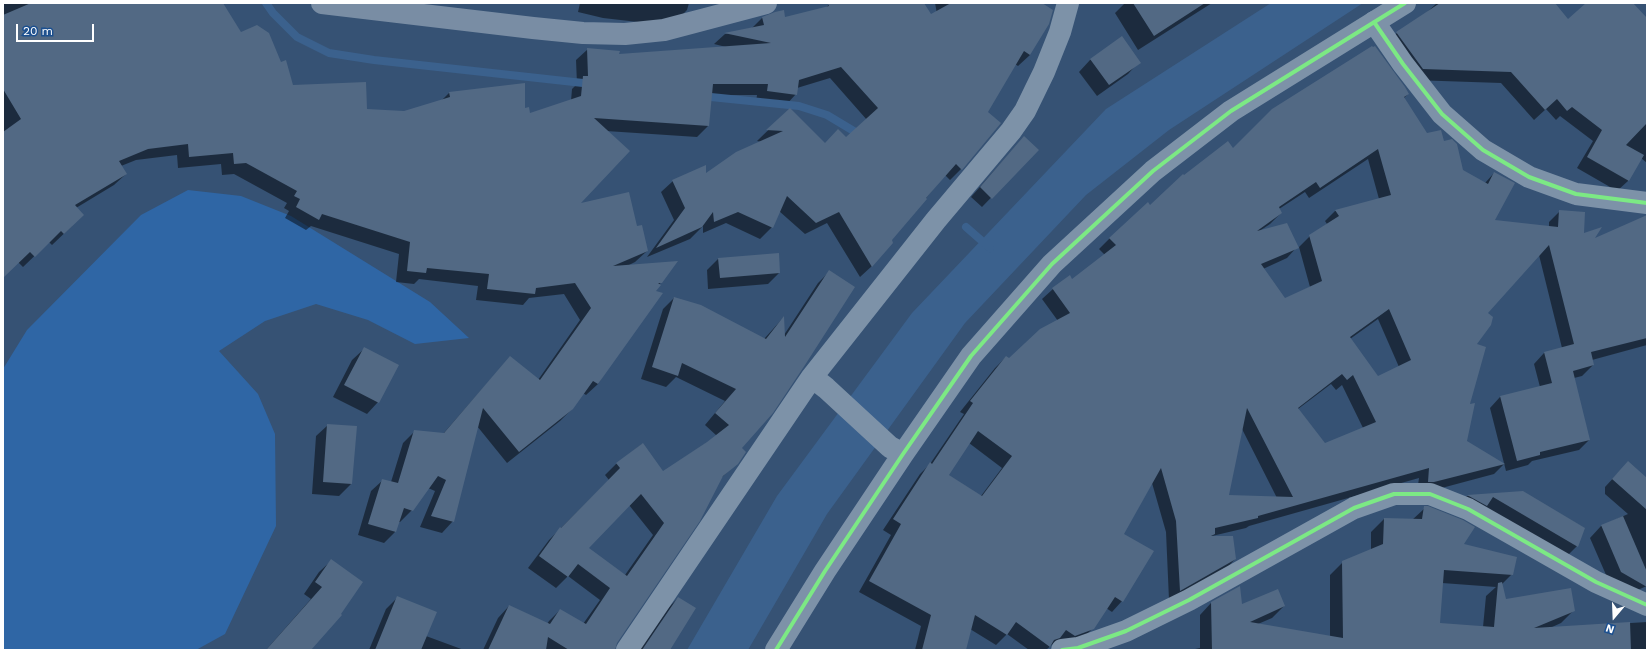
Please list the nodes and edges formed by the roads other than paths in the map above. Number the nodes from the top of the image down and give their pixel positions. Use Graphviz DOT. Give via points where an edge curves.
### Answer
graph roads {
  1 [pos="322,3"];
  2 [pos="766,3"];
  3 [pos="1068,3"];
  4 [pos="1405,3"];
  5 [pos="1374,22"];
  6 [pos="1647,203"];
  7 [pos="819,382"];
  8 [pos="897,451"];
  9 [pos="1647,605"];
  10 [pos="626,650"];
  11 [pos="776,650"];
  12 [pos="1062,650"];
  1 -- 2 [label="main road" via="532,28 625,34 664,30"];
  3 -- 7 [label="street" via="1060,32 1025,111 936,220"];
  4 -- 5 [label="street"];
  5 -- 6 [label="street" via="1442,114 1483,150 1529,178 1576,194"];
  5 -- 8 [label="street" via="1231,111 1153,171 1052,264 971,356"];
  7 -- 8 [label="street"];
  7 -- 10 [label="street"];
  8 -- 11 [label="street"];
  9 -- 12 [label="street" via="1596,582 1468,509 1430,494 1394,494 1354,508 1189,600 1126,631 1078,648"];
}
